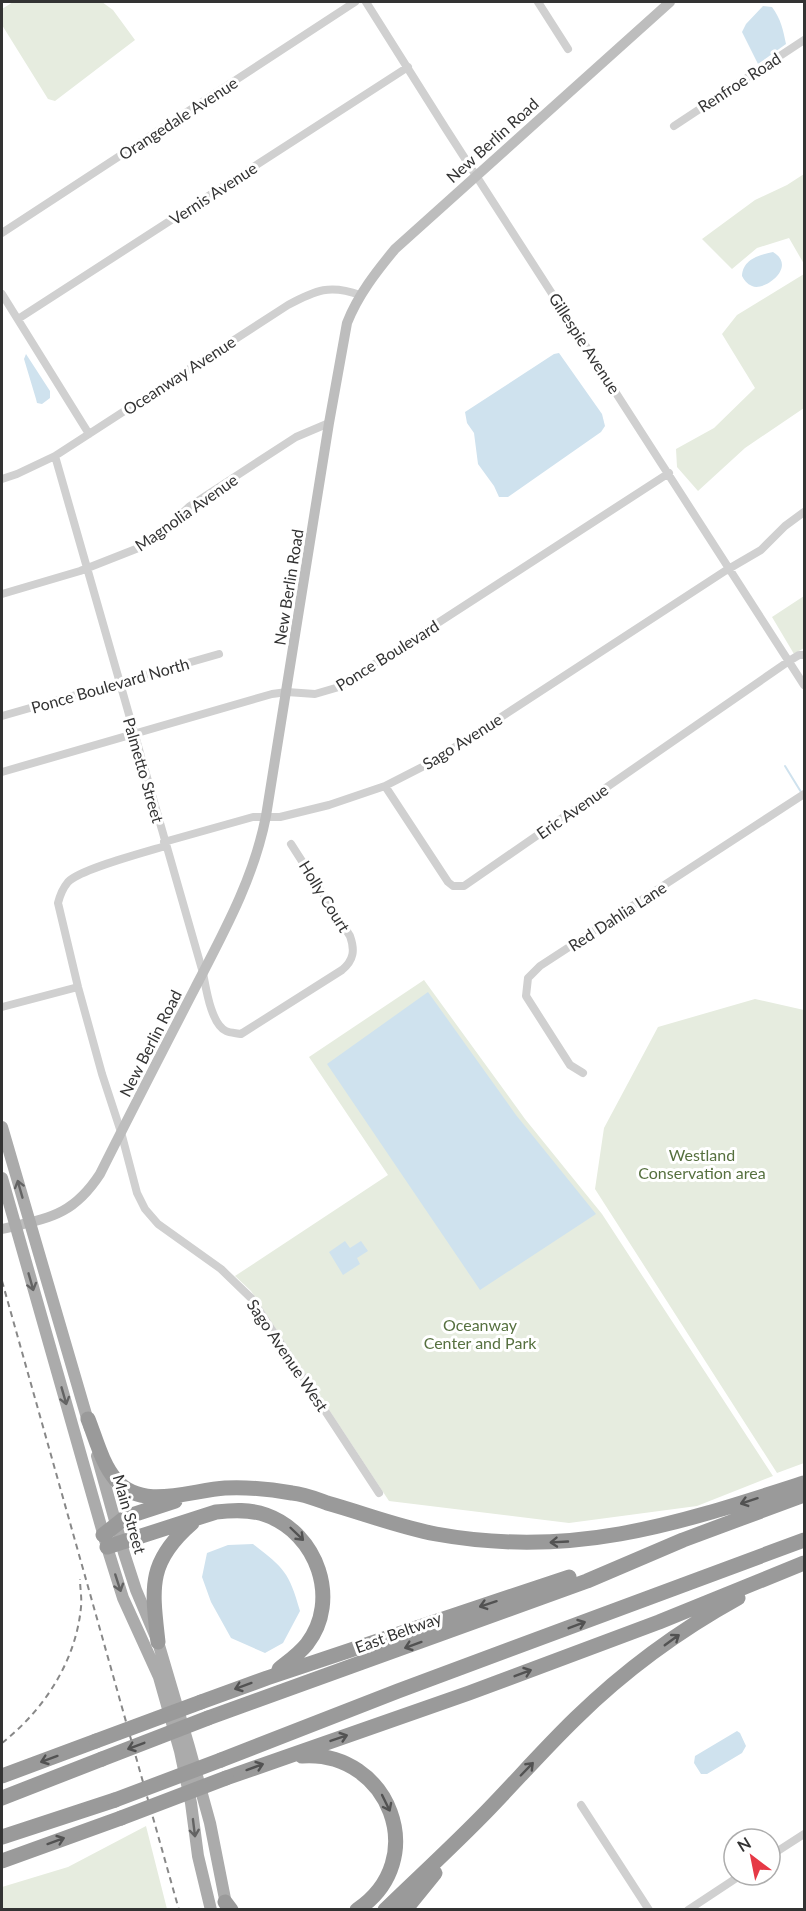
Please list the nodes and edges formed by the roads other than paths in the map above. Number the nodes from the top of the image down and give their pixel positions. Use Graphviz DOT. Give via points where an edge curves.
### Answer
graph roads {
  1 [pos="355,2"];
  2 [pos="366,2"];
  3 [pos="538,2"];
  4 [pos="667,2"];
  5 [pos="804,40"];
  6 [pos="568,49"];
  7 [pos="408,67"];
  8 [pos="674,126"];
  9 [pos="477,174"];
  10 [pos="2,234"];
  11 [pos="2,294"];
  12 [pos="360,295"];
  13 [pos="18,319"];
  14 [pos="329,423"];
  15 [pos="89,434"];
  16 [pos="55,456"];
  17 [pos="669,473"];
  18 [pos="2,479"];
  19 [pos="804,512"];
  20 [pos="86,568"];
  21 [pos="729,568"];
  22 [pos="2,594"];
  23 [pos="219,654"];
  24 [pos="804,655"];
  25 [pos="789,661"];
  26 [pos="119,683"];
  27 [pos="804,685"];
  28 [pos="287,692"];
  29 [pos="2,716"];
  30 [pos="133,733"];
  31 [pos="2,772"];
  32 [pos="385,786"];
  33 [pos="804,794"];
  34 [pos="266,816"];
  35 [pos="165,844"];
  36 [pos="291,844"];
  37 [pos="58,903"];
  38 [pos="203,973"];
  39 [pos="78,987"];
  40 [pos="2,1007"];
  41 [pos="272,1015"];
  42 [pos="583,1073"];
  43 [pos="2,1127"];
  44 [pos="121,1132"];
  45 [pos="2,1178"];
  46 [pos="30,1223"];
  47 [pos="15,1226"];
  48 [pos="2,1229"];
  49 [pos="88,1419"];
  50 [pos="804,1483"];
  51 [pos="224,1488"];
  52 [pos="379,1493"];
  53 [pos="804,1495"];
  54 [pos="196,1519"];
  55 [pos="111,1537"];
  56 [pos="683,1540"];
  57 [pos="804,1540"];
  58 [pos="804,1564"];
  59 [pos="158,1642"];
  60 [pos="267,1677"];
  61 [pos="284,1757"];
  62 [pos="2,1776"];
  63 [pos="2,1798"];
  64 [pos="581,1805"];
  65 [pos="486,1812"];
  66 [pos="804,1834"];
  67 [pos="2,1837"];
  68 [pos="782,1848"];
  69 [pos="2,1862"];
  70 [pos="723,1887"];
  71 [pos="228,1907"];
  72 [pos="211,1910"];
  73 [pos="357,1910"];
  74 [pos="385,1910"];
  75 [pos="405,1910"];
  76 [pos="648,1910"];
  77 [pos="688,1910"];
  1 -- 10 [label="street, Orangedale Avenue"];
  2 -- 7 [label="street, Gillespie Avenue"];
  3 -- 6 [label="street"];
  4 -- 9 [label="street, New Berlin Road"];
  5 -- 8 [label="street, Renfroe Road"];
  7 -- 9 [label="street, Gillespie Avenue"];
  7 -- 13 [label="street, Vernis Avenue"];
  9 -- 12 [label="street, New Berlin Road" via="395,249"];
  9 -- 17 [label="street, Gillespie Avenue"];
  11 -- 13 [label="street"];
  12 -- 14 [label="street, New Berlin Road" via="347,323"];
  12 -- 15 [label="street, Oceanway Avenue" via="334,288 314,291"];
  13 -- 15 [label="street"];
  14 -- 20 [label="street, Magnolia Avenue" via="296,437 190,506 141,547"];
  14 -- 28 [label="street, New Berlin Road"];
  15 -- 16 [label="street, Oceanway Avenue"];
  16 -- 18 [label="street, Oceanway Avenue"];
  16 -- 20 [label="street, Palmetto Street"];
  17 -- 21 [label="street, Gillespie Avenue"];
  17 -- 28 [label="street, Ponce Boulevard" via="339,687 315,693"];
  19 -- 21 [label="street, Sago Avenue" via="761,549"];
  20 -- 22 [label="street, Magnolia Avenue"];
  20 -- 26 [label="street, Palmetto Street"];
  21 -- 25 [label="street, Gillespie Avenue"];
  21 -- 32 [label="street, Sago Avenue" via="432,762"];
  23 -- 26 [label="street, Ponce Boulevard North"];
  24 -- 25 [label="street, Eric Avenue"];
  25 -- 27 [label="street, Gillespie Avenue"];
  25 -- 32 [label="street, Eric Avenue" via="464,886 448,882"];
  26 -- 29 [label="street, Ponce Boulevard North"];
  26 -- 30 [label="street, Palmetto Street"];
  28 -- 30 [label="street, Ponce Boulevard"];
  28 -- 34 [label="street, New Berlin Road"];
  30 -- 31 [label="street, Ponce Boulevard"];
  30 -- 35 [label="street, Palmetto Street"];
  32 -- 34 [label="street, Sago Avenue" via="329,805 280,817"];
  33 -- 42 [label="street, Red Dahlia Lane" via="540,966 528,978 526,996 570,1065"];
  34 -- 35 [label="street, Sago Avenue"];
  34 -- 38 [label="street, New Berlin Road" via="251,872"];
  35 -- 37 [label="street, Sago Avenue" via="69,880"];
  35 -- 38 [label="street, Palmetto Street"];
  36 -- 41 [label="street, Holly Court" via="350,936 353,956 342,970"];
  37 -- 39 [label="street, Sago Avenue West"];
  38 -- 41 [label="street, Palmetto Street" via="214,1014 227,1032 241,1034"];
  38 -- 44 [label="street, New Berlin Road"];
  39 -- 40 [label="street"];
  39 -- 44 [label="street, Sago Avenue West"];
  46 -- 43 [label="main road, Main Street, one-way"];
  44 -- 46 [label="street, New Berlin Road" via="83,1198 52,1217"];
  44 -- 52 [label="street, Sago Avenue West" via="145,1209 158,1224 221,1269 251,1298"];
  45 -- 47 [label="main road, Main Street"];
  46 -- 47 [label="street, New Berlin Road"];
  46 -- 49 [label="main road, Main Street"];
  47 -- 48 [label="street, New Berlin Road"];
  47 -- 55 [label="main road, Main Street, one-way"];
  49 -- 51 [label="highway" via="117,1481 134,1494 164,1497"];
  49 -- 55 [label="main road, Main Street"];
  50 -- 51 [label="highway, one-way" via="653,1529 538,1543 435,1534 295,1493"];
  51 -- 55 [label="highway" via="126,1517"];
  53 -- 56 [label="highway, East Beltway"];
  54 -- 55 [label="highway"];
  54 -- 59 [label="highway" via="166,1549 155,1576"];
  54 -- 60 [label="highway, one-way" via="230,1510 266,1515 292,1529 316,1560 323,1582 322,1608 315,1630 294,1658"];
  55 -- 59 [label="main road, Main Street"];
  55 -- 72 [label="main road, Main Street, one-way" via="123,1598 159,1677 180,1751"];
  56 -- 60 [label="highway, one-way"];
  56 -- 63 [label="highway, East Beltway, one-way, bridge" via="587,1581 208,1718"];
  67 -- 57 [label="highway, one-way, bridge" via="114,1800"];
  61 -- 58 [label="highway, one-way" via="469,1693"];
  65 -- 58 [label="highway, one-way" via="576,1718 623,1677 717,1610"];
  59 -- 71 [label="main road, Main Street" via="210,1823"];
  60 -- 62 [label="highway, one-way, bridge"];
  69 -- 61 [label="highway, one-way, bridge"];
  61 -- 73 [label="highway, one-way" via="323,1756 342,1760 372,1781 385,1798 396,1836 393,1860 377,1891"];
  64 -- 76 [label="street"];
  65 -- 74 [label="highway"];
  65 -- 75 [label="highway"];
  66 -- 68 [label="street"];
  70 -- 77 [label="street"];
}
